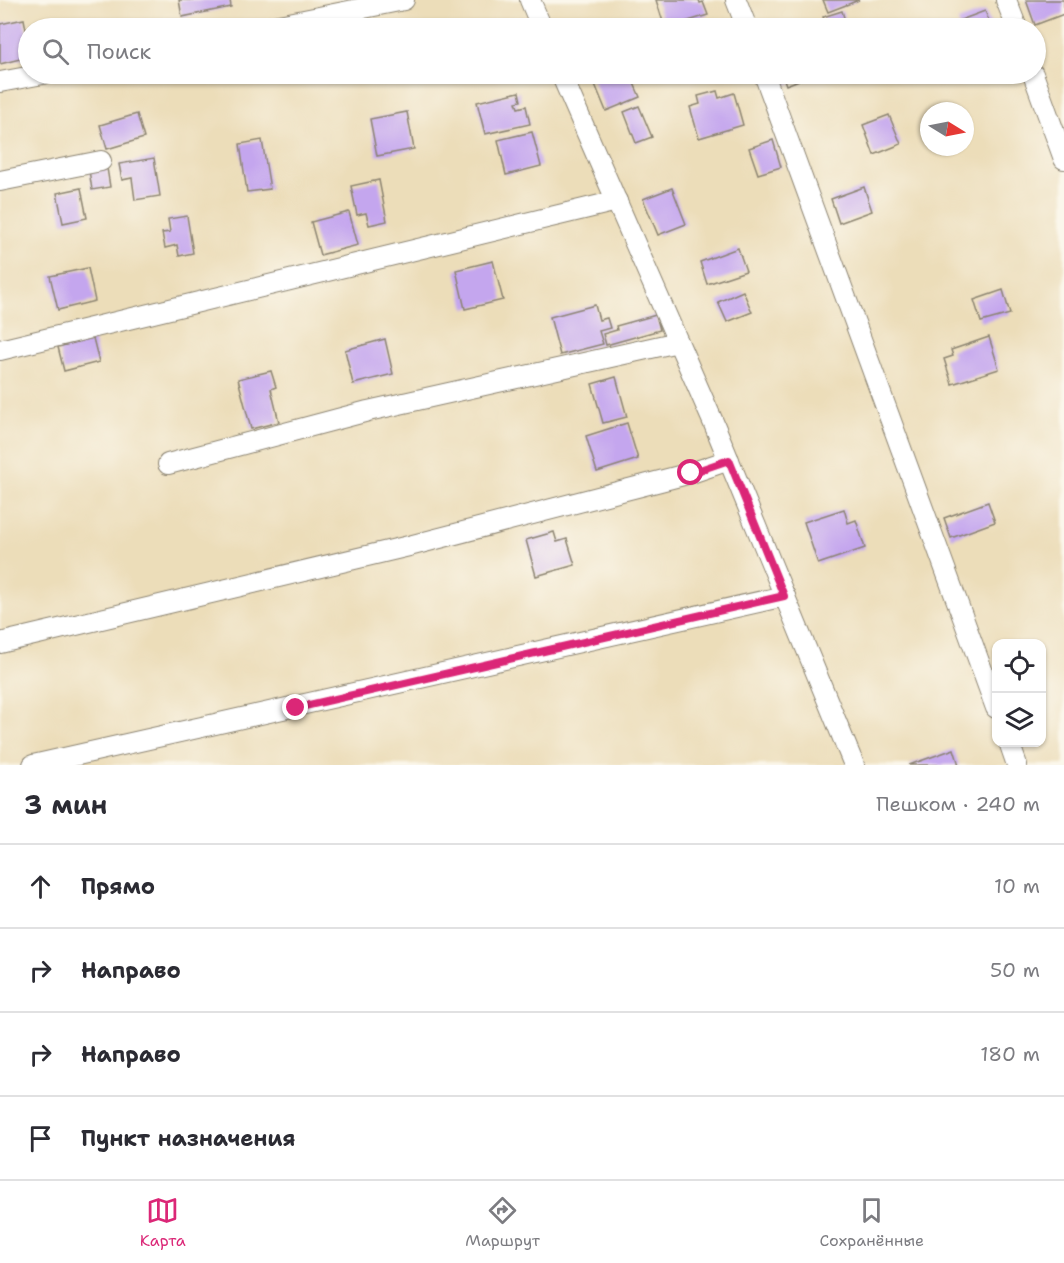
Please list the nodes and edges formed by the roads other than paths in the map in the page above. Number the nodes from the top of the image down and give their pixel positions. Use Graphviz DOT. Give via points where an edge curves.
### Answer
graph roads {
  1 [pos="404,0"];
  2 [pos="530,0"];
  3 [pos="736,0"];
  4 [pos="1006,0"];
  5 [pos="314,18"];
  6 [pos="538,18"];
  7 [pos="743,18"];
  8 [pos="1013,18"];
  9 [pos="18,79"];
  10 [pos="0,82"];
  11 [pos="565,84"];
  12 [pos="768,84"];
  13 [pos="1037,84"];
  14 [pos="1064,159"];
  15 [pos="101,161"];
  16 [pos="0,181"];
  17 [pos="617,201"];
  18 [pos="678,342"];
  19 [pos="0,350"];
  20 [pos="729,460"];
  21 [pos="168,464"];
  22 [pos="784,596"];
  23 [pos="0,643"];
  24 [pos="992,697"];
  25 [pos="1011,747"];
  26 [pos="33,765"];
  27 [pos="854,765"];
  28 [pos="1017,765"];
  1 -- 5 [label="street"];
  2 -- 6 [label="street"];
  3 -- 7 [label="street"];
  4 -- 8 [label="street"];
  9 -- 10 [label="street"];
  11 -- 17 [label="street"];
  12 -- 24 [label="street"];
  13 -- 14 [label="street"];
  15 -- 16 [label="street"];
  17 -- 18 [label="street"];
  17 -- 19 [label="street"];
  18 -- 20 [label="street"];
  18 -- 21 [label="street" via="368,411"];
  20 -- 22 [label="street"];
  20 -- 23 [label="street" via="420,543"];
  22 -- 26 [label="street"];
  22 -- 27 [label="street"];
  25 -- 28 [label="street"];
}
